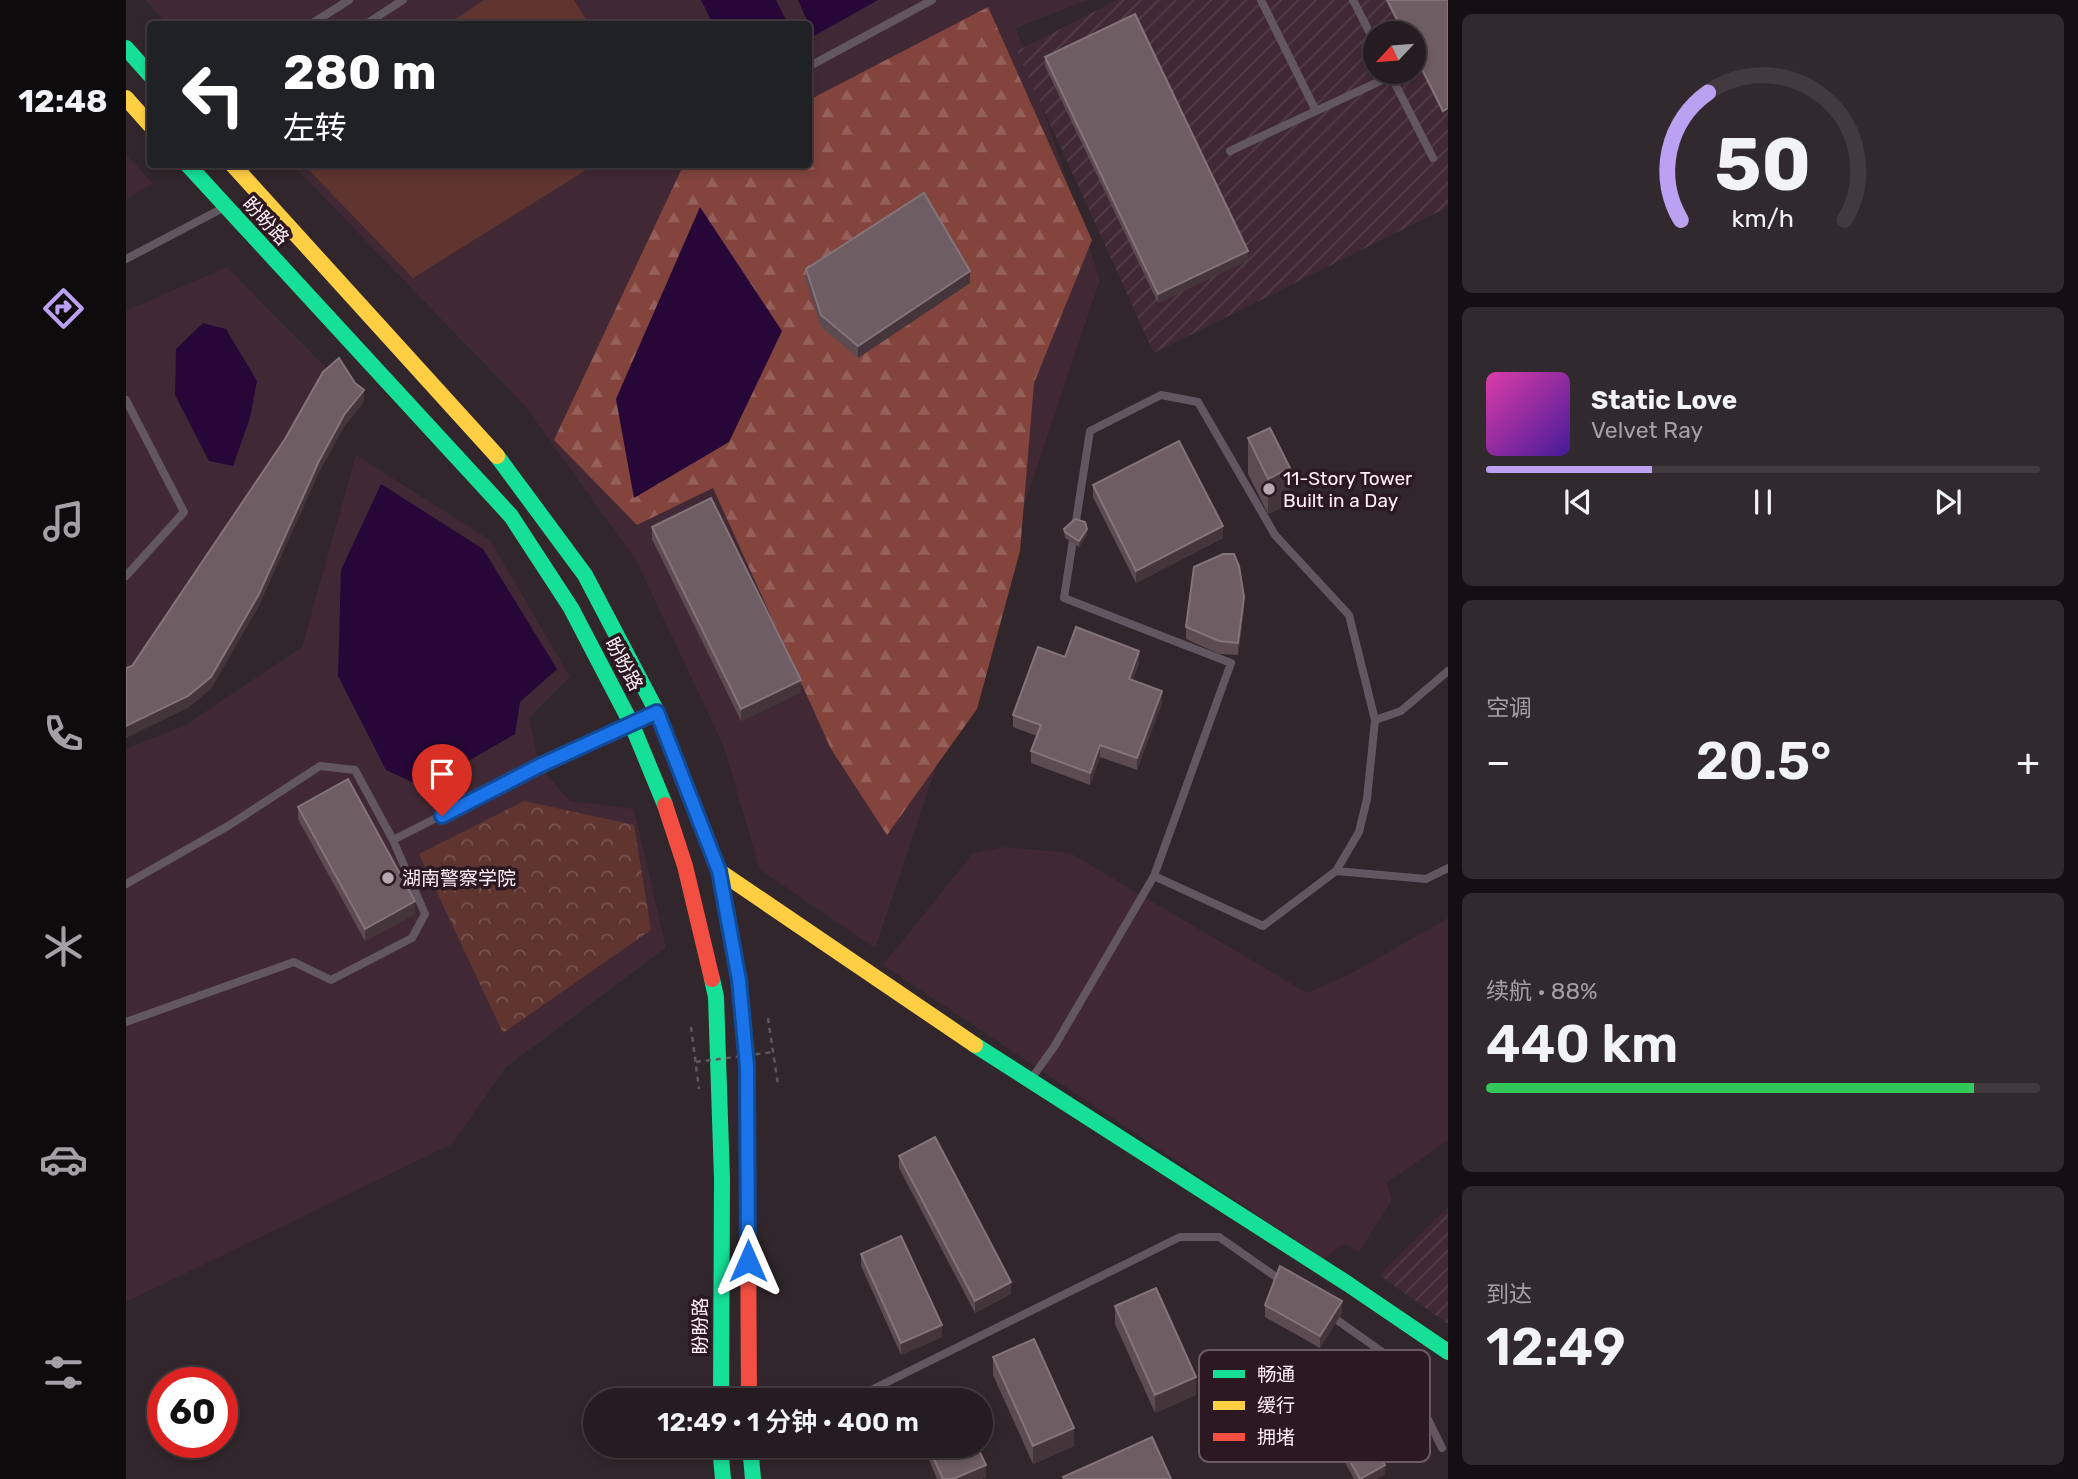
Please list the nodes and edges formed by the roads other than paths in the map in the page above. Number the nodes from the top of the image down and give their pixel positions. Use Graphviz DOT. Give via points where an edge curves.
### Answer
graph roads {
  1 [pos="349,0"];
  2 [pos="403,0"];
  3 [pos="932,0"];
  4 [pos="1261,0"];
  5 [pos="1353,0"];
  6 [pos="316,21"];
  7 [pos="371,21"];
  8 [pos="1364,21"];
  9 [pos="126,48"];
  10 [pos="812,65"];
  11 [pos="147,72"];
  12 [pos="1370,84"];
  13 [pos="1395,84"];
  14 [pos="126,97"];
  15 [pos="1316,111"];
  16 [pos="147,122"];
  17 [pos="1230,151"];
  18 [pos="1433,158"];
  19 [pos="191,168"];
  20 [pos="236,168"];
  21 [pos="225,207"];
  22 [pos="126,259"];
  23 [pos="126,400"];
  24 [pos="126,576"];
  25 [pos="1448,671"];
  26 [pos="657,712"];
  27 [pos="1375,720"];
  28 [pos="632,725"];
  29 [pos="393,841"];
  30 [pos="1448,868"];
  31 [pos="719,871"];
  32 [pos="1336,871"];
  33 [pos="1154,876"];
  34 [pos="126,884"];
  35 [pos="126,1022"];
  36 [pos="1029,1081"];
  37 [pos="1288,1285"];
  38 [pos="1322,1309"];
  39 [pos="1380,1350"];
  40 [pos="1448,1352"];
  41 [pos="721,1388"];
  42 [pos="749,1388"];
  43 [pos="875,1388"];
  44 [pos="1430,1423"];
  45 [pos="1442,1448"];
  46 [pos="721,1458"];
  47 [pos="751,1458"];
  48 [pos="723,1479"];
  49 [pos="753,1479"];
  1 -- 6 [label="lane"];
  2 -- 7 [label="lane"];
  3 -- 10 [label="lane"];
  4 -- 15 [label="lane"];
  5 -- 8 [label="lane"];
  9 -- 11 [label="main road"];
  12 -- 15 [label="lane"];
  13 -- 18 [label="lane"];
  14 -- 16 [label="main road"];
  15 -- 17 [label="lane"];
  19 -- 21 [label="main road, 盼盼路"];
  20 -- 26 [label="main road, 盼盼路" via="494,452 585,575"];
  21 -- 22 [label="lane"];
  21 -- 28 [label="main road, 盼盼路" via="512,516 571,608"];
  23 -- 24 [label="lane" via="184,512"];
  25 -- 27 [label="lane" via="1401,711"];
  26 -- 28 [label="lane"];
  26 -- 31 [label="main road, 盼盼路"];
  27 -- 32 [label="lane" via="1359,832"];
  27 -- 33 [label="lane" via="1349,615 1275,535 1198,402 1161,395 1090,432 1064,597 1231,663"];
  28 -- 29 [label="lane" via="539,766"];
  28 -- 41 [label="main road, 盼盼路" via="685,866 716,997 722,1180"];
  29 -- 34 [label="lane" via="355,769 320,766"];
  29 -- 35 [label="lane" via="425,914 412,937 331,980 294,962"];
  30 -- 32 [label="lane" via="1426,879"];
  31 -- 36 [label="main road"];
  31 -- 42 [label="main road, 盼盼路" via="739,980 747,1067"];
  32 -- 33 [label="lane" via="1263,926"];
  33 -- 36 [label="lane" via="1054,1047"];
  36 -- 40 [label="main road"];
  37 -- 43 [label="lane" via="1219,1237 1180,1237"];
  38 -- 39 [label="lane"];
  44 -- 45 [label="lane"];
  46 -- 48 [label="main road"];
  47 -- 49 [label="main road"];
}
